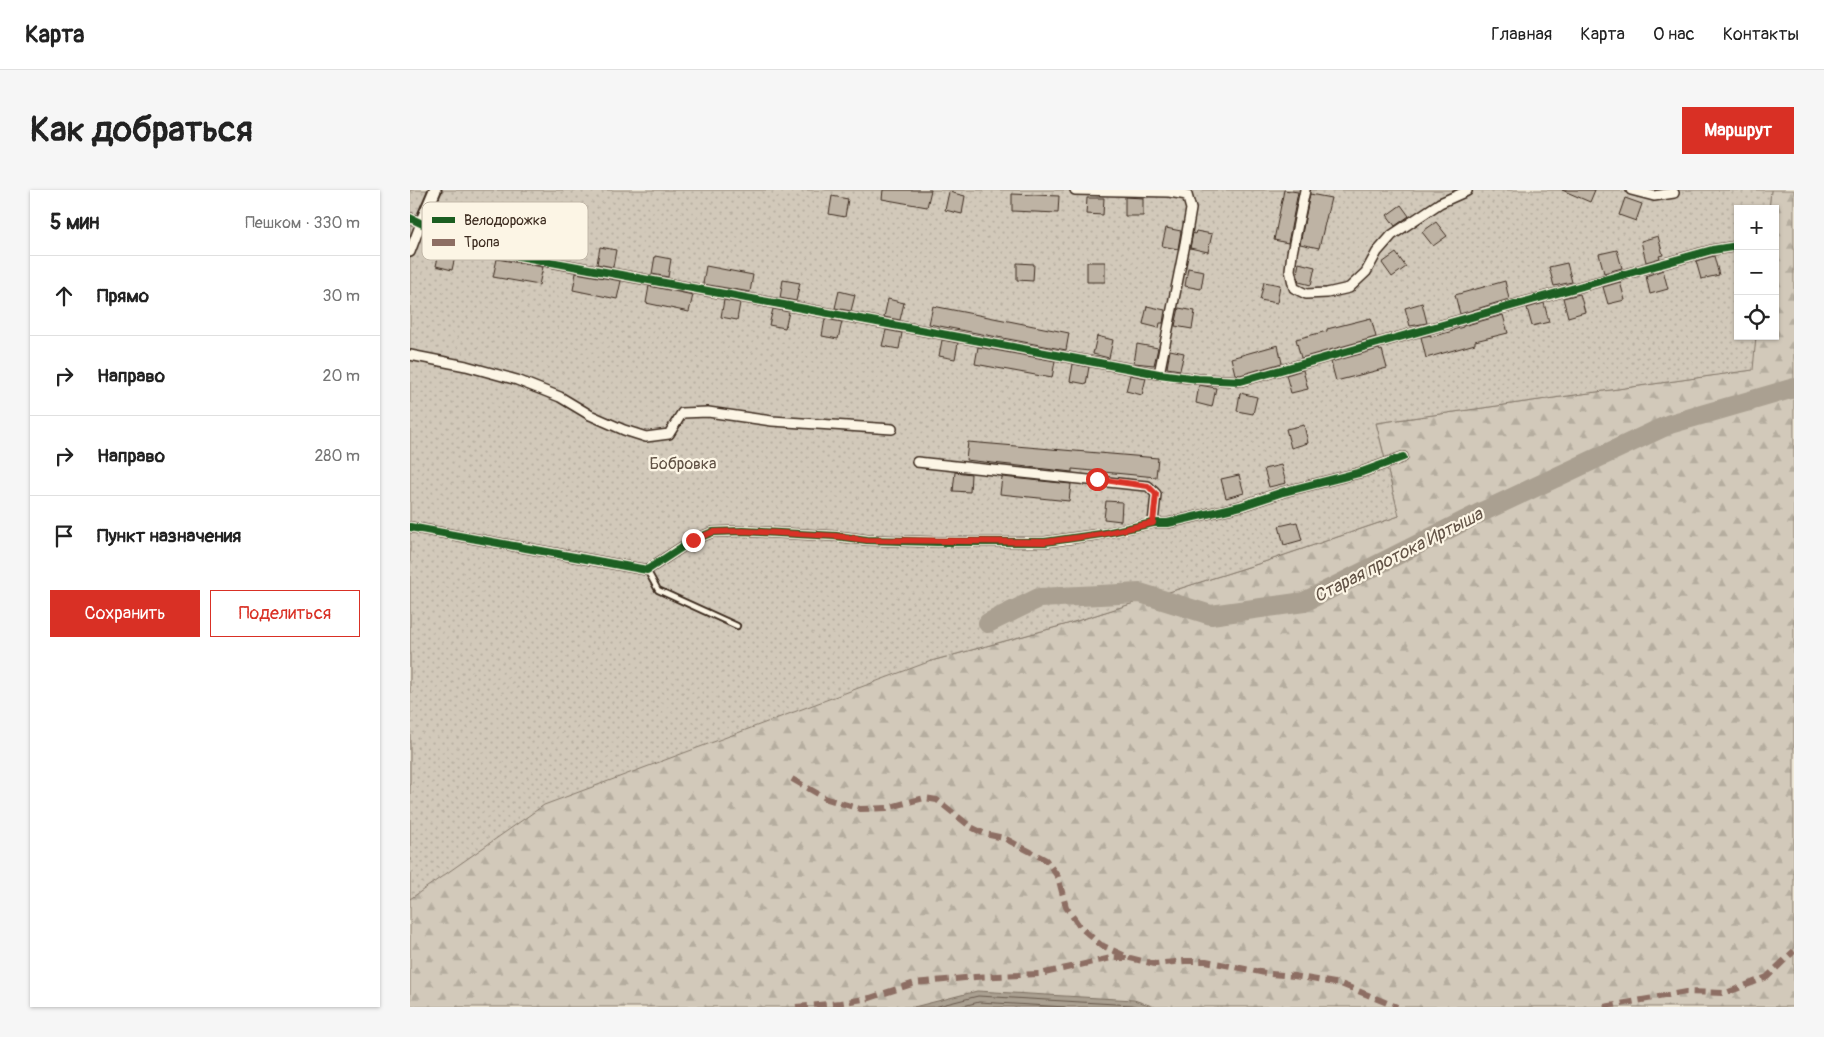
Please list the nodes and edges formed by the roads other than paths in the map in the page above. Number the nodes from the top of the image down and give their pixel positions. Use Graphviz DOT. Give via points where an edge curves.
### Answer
graph roads {
  1 [pos="435,190"];
  2 [pos="1075,190"];
  3 [pos="1305,190"];
  4 [pos="1631,190"];
  5 [pos="1466,191"];
  6 [pos="1674,193"];
  7 [pos="430,202"];
  8 [pos="410,218"];
  9 [pos="421,223"];
  10 [pos="1734,247"];
  11 [pos="410,252"];
  12 [pos="545,260"];
  13 [pos="410,355"];
  14 [pos="1159,374"];
  15 [pos="892,429"];
  16 [pos="1403,457"];
  17 [pos="917,462"];
  18 [pos="1153,523"];
  19 [pos="410,526"];
  20 [pos="647,570"];
  21 [pos="737,626"];
  1 -- 7 [label="street"];
  2 -- 14 [label="street" via="1187,195 1191,209"];
  3 -- 5 [label="street" via="1290,270 1294,288 1306,294 1349,288 1366,272 1377,252 1392,236 1440,203"];
  4 -- 6 [label="street" via="1654,196"];
  8 -- 9 [label="street"];
  9 -- 11 [label="street"];
  10 -- 14 [label="street" via="1712,250 1241,382"];
  12 -- 14 [label="street"];
  13 -- 15 [label="street" via="517,380 560,397 590,415 646,437 669,434 682,413 708,412"];
  16 -- 18 [label="street" via="1241,506 1168,523"];
  17 -- 18 [label="street" via="1148,486 1156,494"];
  18 -- 20 [label="street" via="1045,542 867,540 743,531 713,532 693,540"];
  19 -- 20 [label="street"];
  20 -- 21 [label="lane" via="658,590"];
}
